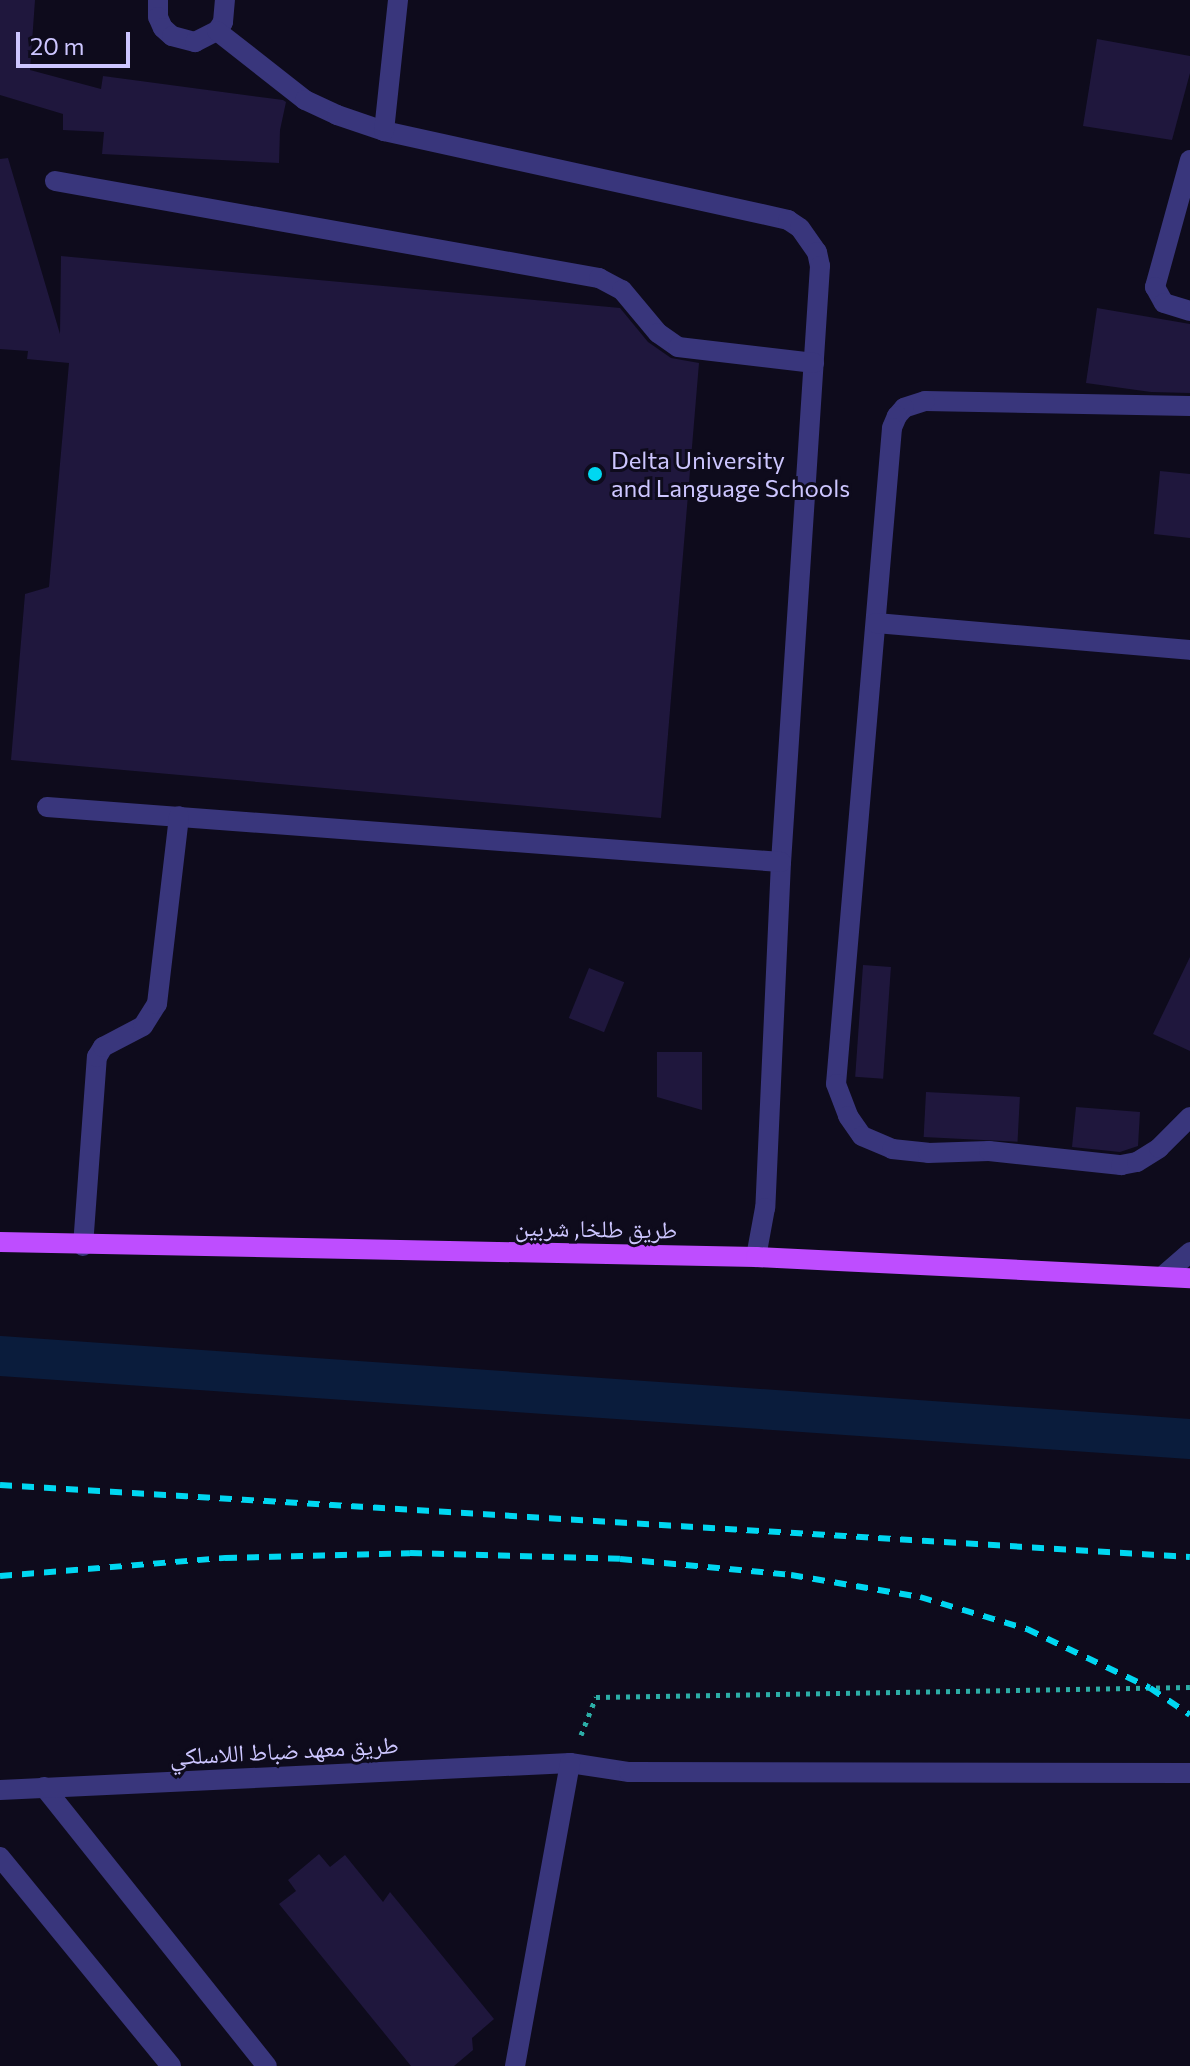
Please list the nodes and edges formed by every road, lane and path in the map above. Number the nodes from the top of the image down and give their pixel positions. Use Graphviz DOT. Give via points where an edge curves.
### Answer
graph roads {
  1 [pos="158,0"];
  2 [pos="225,0"];
  3 [pos="398,0"];
  4 [pos="217,31"];
  5 [pos="384,131"];
  6 [pos="1190,160"];
  7 [pos="55,181"];
  8 [pos="1190,311"];
  9 [pos="814,363"];
  10 [pos="1190,406"];
  11 [pos="876,623"];
  12 [pos="1190,650"];
  13 [pos="47,807"];
  14 [pos="179,816"];
  15 [pos="781,862"];
  16 [pos="1190,1117"];
  17 [pos="0,1242"];
  18 [pos="83,1246"];
  19 [pos="1190,1252"];
  20 [pos="756,1257"];
  21 [pos="1164,1275"];
  22 [pos="1190,1278"];
  23 [pos="1190,1687"];
  24 [pos="570,1763"];
  25 [pos="1190,1773"];
  26 [pos="44,1787"];
  27 [pos="0,1790"];
  28 [pos="0,1857"];
  29 [pos="171,2066"];
  30 [pos="267,2066"];
  31 [pos="515,2066"];
  1 -- 4 [label="street" via="158,17 172,36 195,42"];
  2 -- 4 [label="street"];
  3 -- 5 [label="street"];
  4 -- 5 [label="street" via="305,100"];
  5 -- 9 [label="street" via="788,220 810,239 820,266"];
  6 -- 8 [label="street" via="1155,287 1164,303"];
  7 -- 9 [label="street" via="599,278 622,290 658,333 678,347"];
  9 -- 15 [label="street"];
  10 -- 11 [label="street" via="925,401 904,408 892,428"];
  11 -- 12 [label="street"];
  11 -- 16 [label="street" via="836,1084 848,1116 862,1136 892,1149 989,1151 1121,1165 1159,1148"];
  13 -- 14 [label="street"];
  14 -- 15 [label="street"];
  14 -- 18 [label="street" via="157,1004 143,1026 103,1047 97,1057"];
  15 -- 20 [label="street" via="765,1208"];
  17 -- 18 [label="main road, طريق طلخا, شربين"];
  18 -- 20 [label="main road, طريق طلخا, شربين"];
  19 -- 21 [label="street"];
  20 -- 21 [label="main road, طريق طلخا, شربين"];
  21 -- 22 [label="main road, طريق طلخا, شربين"];
  23 -- 24 [label="path" via="596,1697"];
  24 -- 25 [label="street, طريق معهد ضباط اللاسلكي" via="629,1772"];
  24 -- 26 [label="street, طريق معهد ضباط اللاسلكي"];
  24 -- 31 [label="street"];
  26 -- 27 [label="street, طريق معهد ضباط اللاسلكي"];
  26 -- 30 [label="street"];
  28 -- 29 [label="street"];
}
